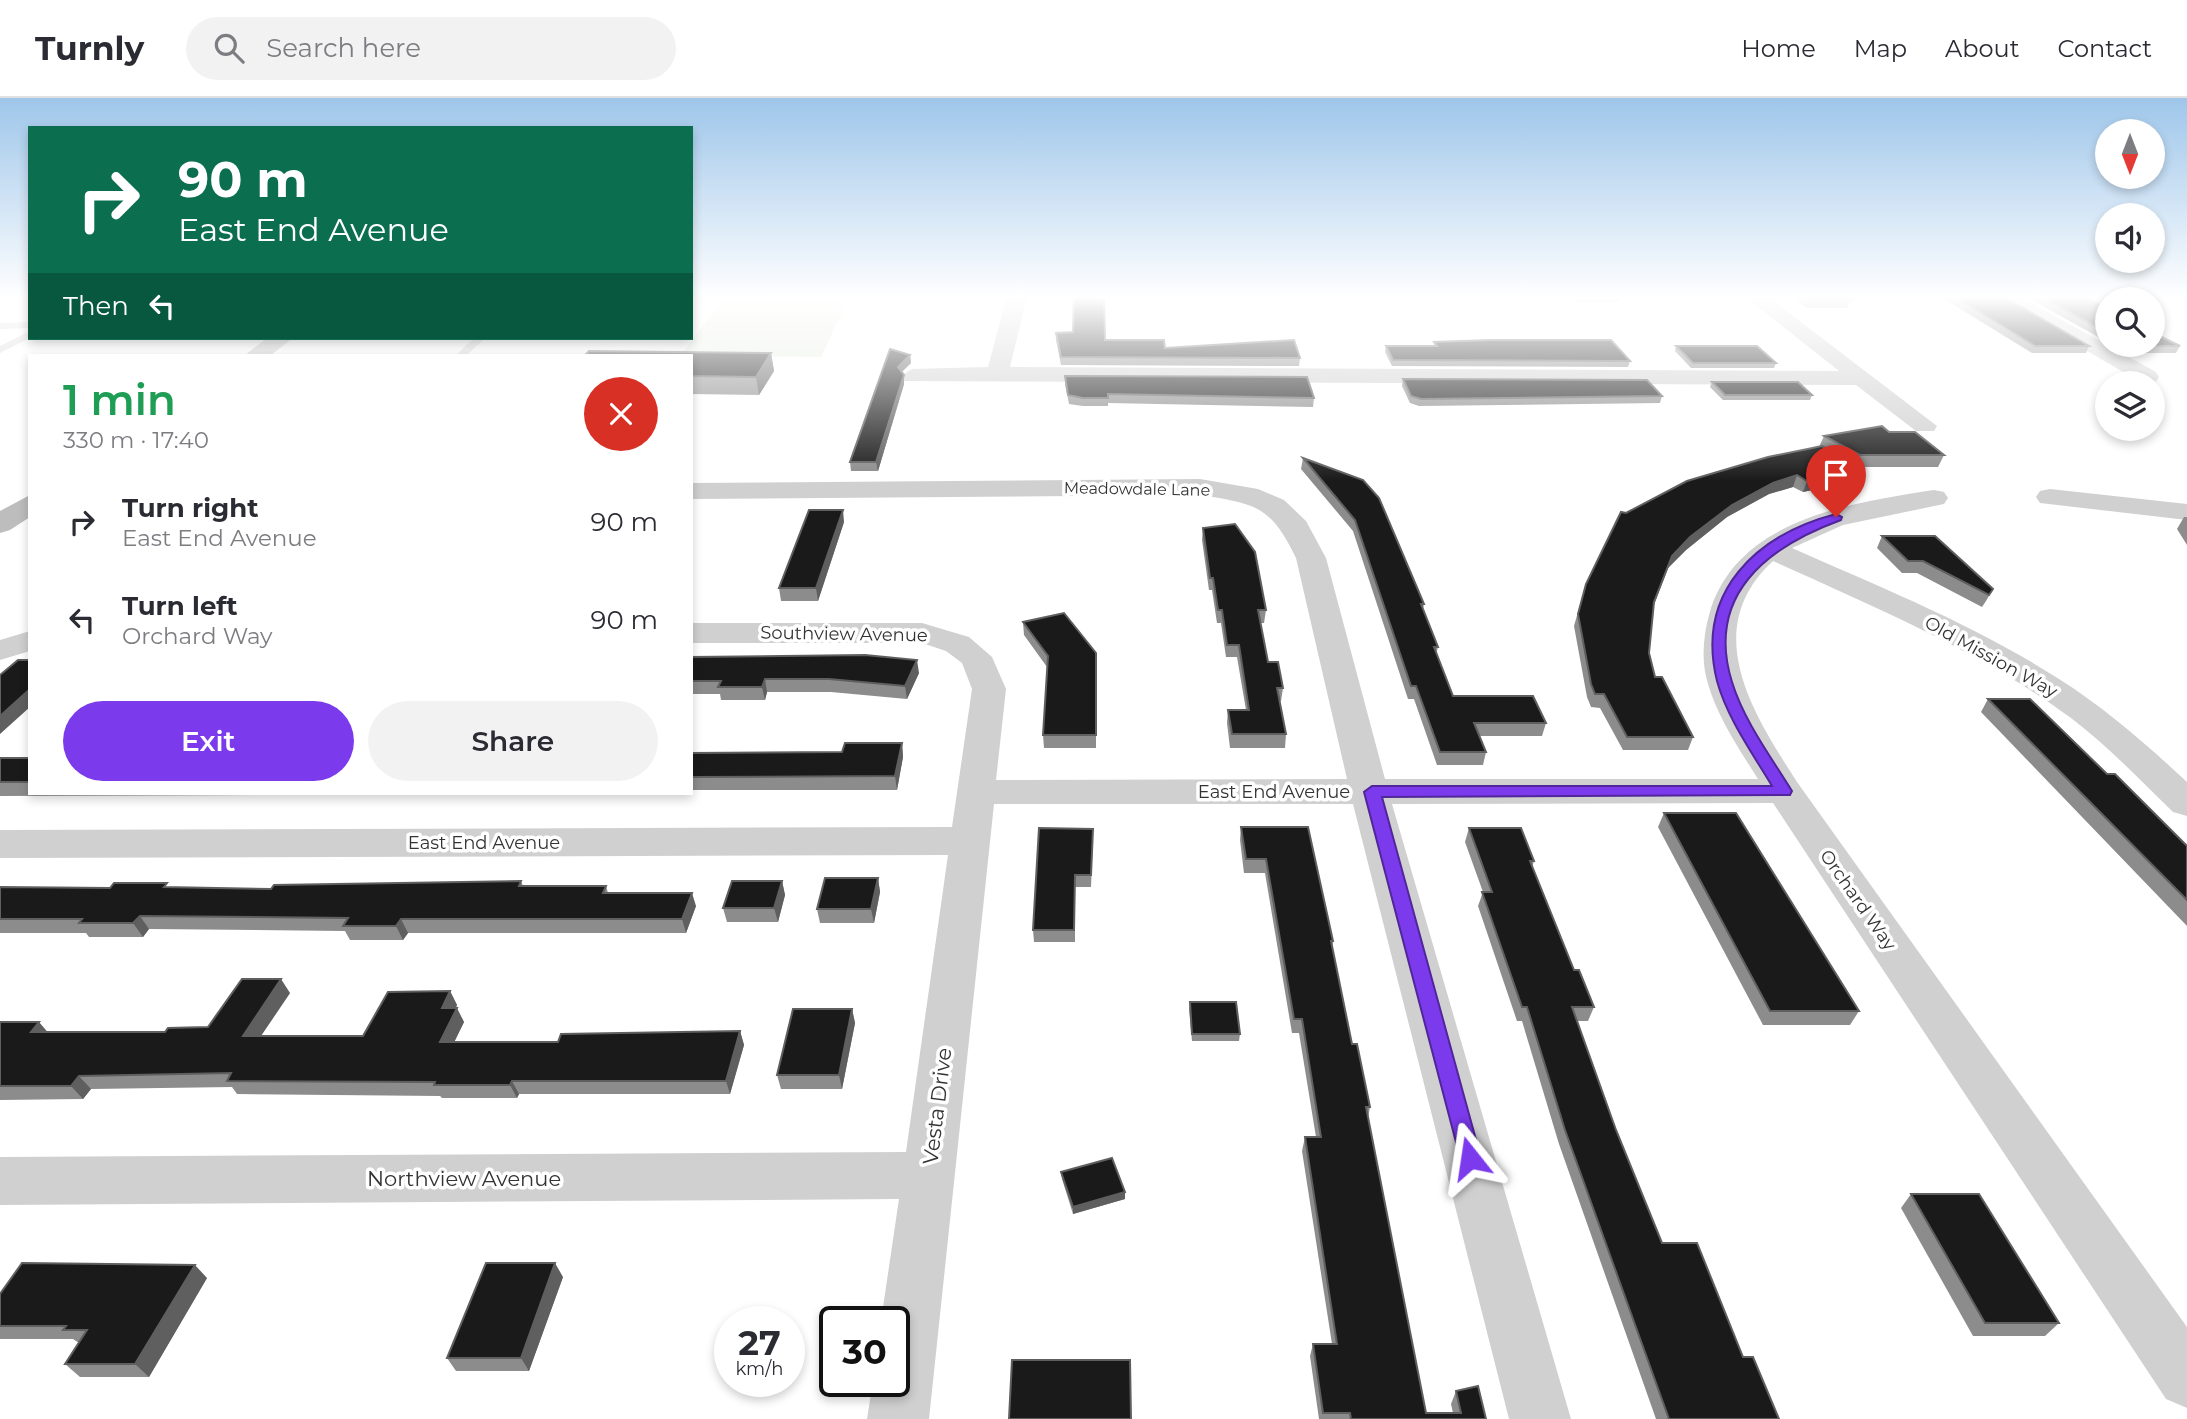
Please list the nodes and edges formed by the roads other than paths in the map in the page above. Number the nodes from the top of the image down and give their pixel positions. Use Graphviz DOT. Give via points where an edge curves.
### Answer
graph roads {
  1 [pos="1001,358"];
  2 [pos="1836,358"];
  3 [pos="2114,358"];
  4 [pos="2137,371"];
  5 [pos="997,374"];
  6 [pos="912,376"];
  7 [pos="1863,378"];
  8 [pos="1925,426"];
  9 [pos="693,491"];
  10 [pos="2050,497"];
  11 [pos="1934,498"];
  12 [pos="28,505"];
  13 [pos="2187,513"];
  14 [pos="0,524"];
  15 [pos="1770,549"];
  16 [pos="693,633"];
  17 [pos="28,641"];
  18 [pos="0,650"];
  19 [pos="1784,791"];
  20 [pos="975,792"];
  21 [pos="1372,792"];
  22 [pos="2187,803"];
  23 [pos="969,841"];
  24 [pos="0,844"];
  25 [pos="928,1175"];
  26 [pos="0,1181"];
  27 [pos="2187,1377"];
  28 [pos="898,1419"];
  29 [pos="1540,1419"];
  1 -- 5 [label="street"];
  2 -- 7 [label="street"];
  3 -- 4 [label="street"];
  5 -- 6 [label="street"];
  5 -- 7 [label="street"];
  7 -- 8 [label="street"];
  9 -- 21 [label="street, Meadowdale Lane" via="1200,487 1248,495 1274,506 1292,521 1311,558"];
  10 -- 13 [label="street"];
  11 -- 15 [label="street, Orchard Way" via="1836,517 1798,531"];
  12 -- 14 [label="street"];
  15 -- 19 [label="street, Orchard Way" via="1731,588 1720,648 1725,683"];
  15 -- 22 [label="street, Old Mission Way" via="1925,619 2021,670 2117,737"];
  16 -- 20 [label="street, Southview Avenue" via="922,633 951,639 976,654 989,689"];
  17 -- 18 [label="street"];
  19 -- 21 [label="street, East End Avenue"];
  19 -- 27 [label="street, Orchard Way"];
  20 -- 21 [label="street, East End Avenue"];
  20 -- 23 [label="street, Vesta Drive"];
  21 -- 29 [label="street, Meadowdale Lane"];
  23 -- 24 [label="street, East End Avenue"];
  23 -- 25 [label="street, Vesta Drive"];
  25 -- 26 [label="street, Northview Avenue"];
  25 -- 28 [label="street, Vesta Drive"];
}
